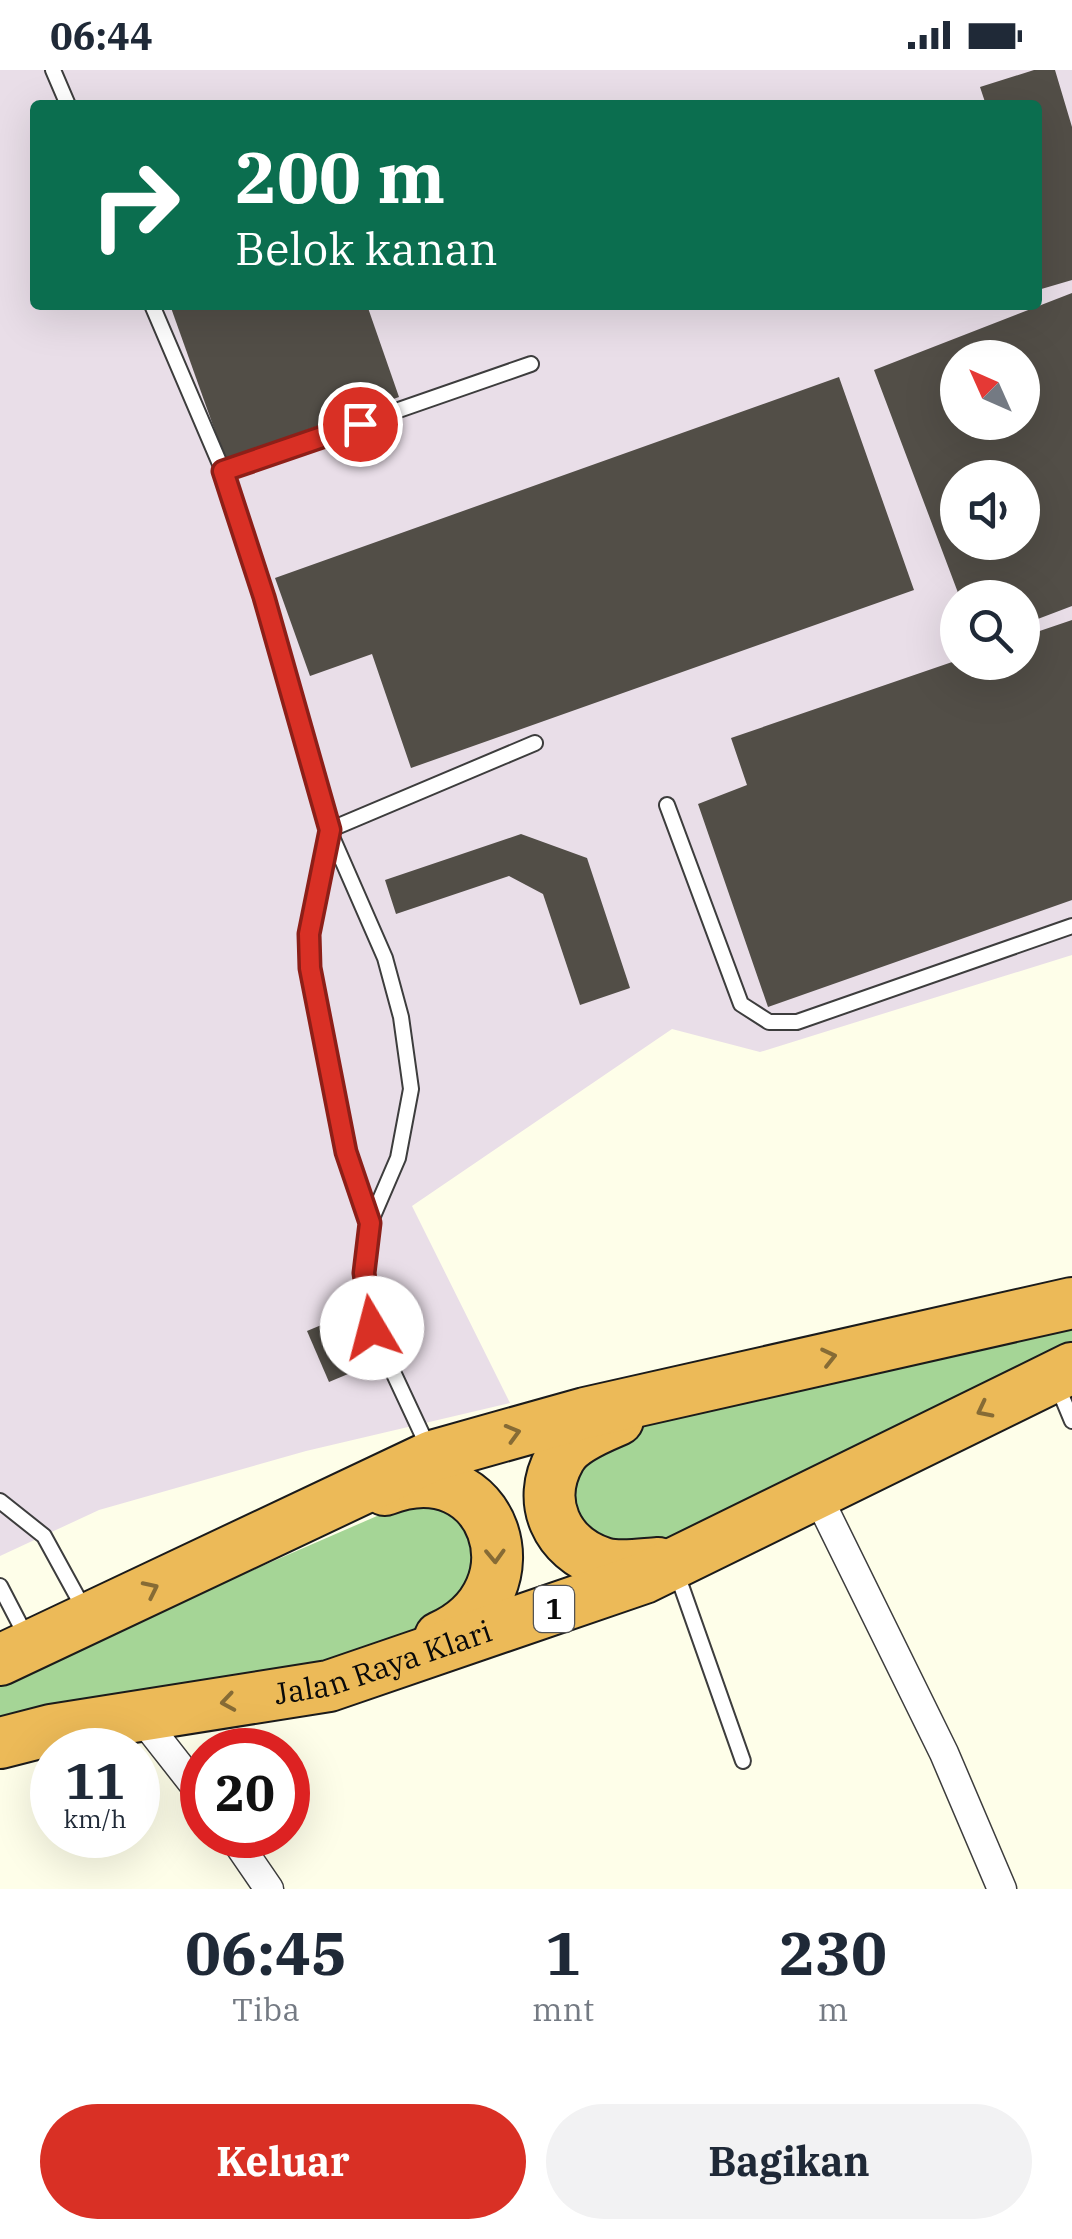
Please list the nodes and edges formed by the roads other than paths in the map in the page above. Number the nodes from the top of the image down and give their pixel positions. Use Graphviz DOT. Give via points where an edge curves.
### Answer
graph roads {
  1 [pos="53,70"];
  2 [pos="66,100"];
  3 [pos="154,310"];
  4 [pos="532,364"];
  5 [pos="223,471"];
  6 [pos="535,743"];
  7 [pos="668,805"];
  8 [pos="330,830"];
  9 [pos="1072,926"];
  10 [pos="370,1223"];
  11 [pos="1072,1303"];
  12 [pos="1062,1372"];
  13 [pos="681,1390"];
  14 [pos="1072,1422"];
  15 [pos="432,1456"];
  16 [pos="817,1495"];
  17 [pos="0,1501"];
  18 [pos="213,1558"];
  19 [pos="673,1563"];
  20 [pos="0,1586"];
  21 [pos="89,1619"];
  22 [pos="16,1654"];
  23 [pos="329,1686"];
  24 [pos="140,1716"];
  25 [pos="0,1743"];
  26 [pos="743,1762"];
  27 [pos="180,1768"];
  28 [pos="248,1858"];
  29 [pos="269,1889"];
  30 [pos="1002,1889"];
  1 -- 2 [label="lane"];
  3 -- 5 [label="lane"];
  4 -- 5 [label="lane"];
  5 -- 8 [label="lane"];
  6 -- 8 [label="lane"];
  7 -- 9 [label="lane" via="740,1004 768,1022 797,1022"];
  8 -- 10 [label="lane" via="309,934 310,968 346,1152"];
  8 -- 10 [label="lane" via="385,958 411,1089 398,1158"];
  10 -- 15 [label="lane" via="364,1273 372,1328"];
  13 -- 11 [label="highway, one-way"];
  12 -- 14 [label="lane"];
  12 -- 16 [label="highway, Jalan Raya Klari / 1, one-way"];
  15 -- 13 [label="highway, one-way"];
  13 -- 19 [label="highway" via="574,1444 560,1455 550,1488 552,1522 570,1547 606,1565"];
  15 -- 18 [label="highway"];
  16 -- 19 [label="highway, Jalan Raya Klari / 1"];
  16 -- 30 [label="street" via="944,1753"];
  17 -- 21 [label="lane" via="44,1536"];
  21 -- 18 [label="highway, one-way"];
  18 -- 23 [label="highway, one-way" via="404,1483 437,1480 472,1500 492,1524 498,1560 490,1596 460,1628"];
  19 -- 23 [label="highway, Jalan Raya Klari / 1"];
  19 -- 26 [label="lane"];
  20 -- 22 [label="lane"];
  21 -- 22 [label="highway"];
  23 -- 24 [label="highway, Jalan Raya Klari / 1, one-way"];
  24 -- 25 [label="highway, Jalan Raya Klari / 1"];
  24 -- 27 [label="street"];
  28 -- 29 [label="street"];
}
